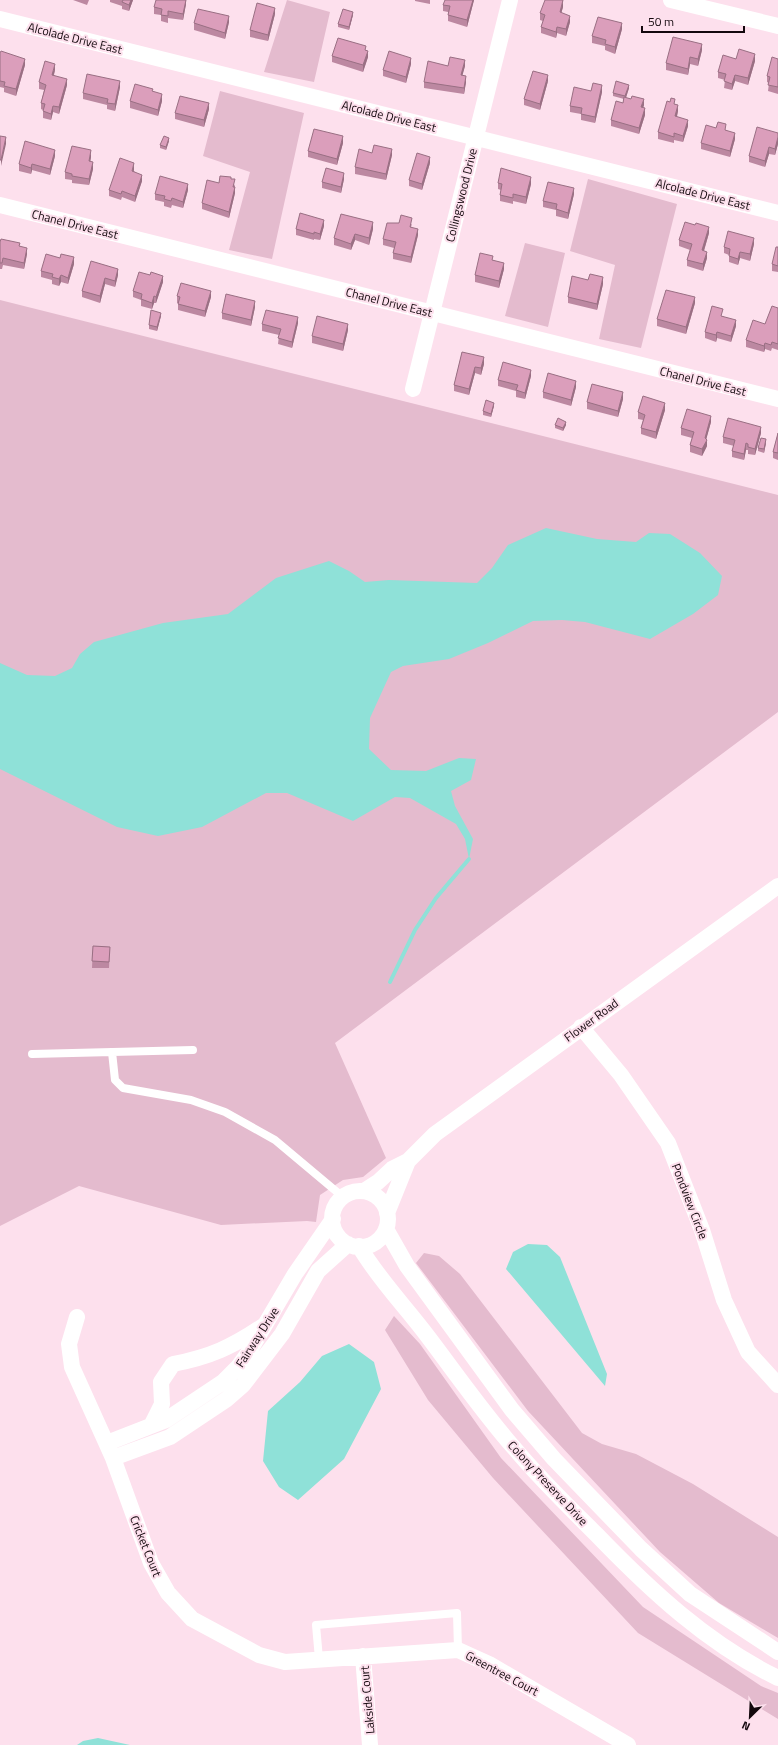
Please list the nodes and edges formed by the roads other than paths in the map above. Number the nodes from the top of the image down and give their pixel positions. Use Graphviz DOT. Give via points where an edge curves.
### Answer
graph roads {
  1 [pos="510,0"];
  2 [pos="671,0"];
  3 [pos="0,19"];
  4 [pos="778,26"];
  5 [pos="475,138"];
  6 [pos="0,205"];
  7 [pos="778,213"];
  8 [pos="432,313"];
  9 [pos="413,389"];
  10 [pos="778,399"];
  11 [pos="778,886"];
  12 [pos="581,1027"];
  13 [pos="193,1050"];
  14 [pos="112,1052"];
  15 [pos="32,1054"];
  16 [pos="408,1161"];
  17 [pos="364,1191"];
  18 [pos="343,1197"];
  19 [pos="387,1213"];
  20 [pos="332,1219"];
  21 [pos="386,1229"];
  22 [pos="354,1245"];
  23 [pos="77,1317"];
  24 [pos="266,1324"];
  25 [pos="778,1386"];
  26 [pos="162,1404"];
  27 [pos="177,1413"];
  28 [pos="151,1426"];
  29 [pos="186,1427"];
  30 [pos="107,1444"];
  31 [pos="113,1458"];
  32 [pos="458,1650"];
  33 [pos="778,1652"];
  34 [pos="363,1656"];
  35 [pos="319,1659"];
  36 [pos="778,1678"];
  37 [pos="370,1745"];
  38 [pos="628,1745"];
  1 -- 5 [label="street, Collingswood Drive"];
  2 -- 4 [label="street"];
  3 -- 5 [label="street, Alcolade Drive East"];
  5 -- 7 [label="street, Alcolade Drive East"];
  5 -- 8 [label="street, Collingswood Drive"];
  6 -- 8 [label="street, Chanel Drive East"];
  8 -- 9 [label="street, Collingswood Drive"];
  8 -- 10 [label="street, Chanel Drive East"];
  11 -- 12 [label="street, Flower Road"];
  12 -- 16 [label="street, Flower Road" via="435,1134"];
  12 -- 25 [label="street, Pondview Circle" via="621,1075 668,1143 702,1230 724,1300 748,1352"];
  13 -- 14 [label="lane"];
  14 -- 15 [label="lane"];
  14 -- 18 [label="lane" via="115,1080 123,1088 191,1100 225,1112 275,1140"];
  16 -- 17 [label="street, Flower Road" via="392,1169"];
  16 -- 19 [label="street, Flower Road"];
  17 -- 18 [label="street" via="353,1192"];
  17 -- 19 [label="street" via="379,1198"];
  18 -- 20 [label="street" via="336,1205"];
  19 -- 21 [label="street"];
  20 -- 22 [label="street" via="336,1232"];
  20 -- 24 [label="street, Fairway Drive" via="295,1274"];
  21 -- 22 [label="street" via="375,1242"];
  21 -- 33 [label="street, Colony Preserve Drive" via="411,1272 512,1410 545,1450 640,1549 690,1594"];
  22 -- 29 [label="street, Fairway Drive" via="318,1270 282,1334 255,1371 227,1399"];
  22 -- 36 [label="street, Colony Preserve Drive" via="410,1313 495,1426 627,1567 677,1612 728,1650"];
  23 -- 30 [label="street, Cricket Court" via="69,1344 72,1367"];
  24 -- 26 [label="street" via="239,1342 202,1358 173,1364 161,1382"];
  24 -- 27 [label="street, Fairway Drive" via="238,1367 223,1382"];
  26 -- 27 [label="street"];
  26 -- 28 [label="street"];
  27 -- 28 [label="street, Fairway Drive"];
  27 -- 29 [label="street"];
  28 -- 30 [label="street, Fairway Drive"];
  29 -- 31 [label="street, Fairway Drive" via="170,1437"];
  30 -- 31 [label="street, Cricket Court"];
  31 -- 35 [label="street, Cricket Court" via="151,1563 168,1594 192,1619 259,1655 285,1662"];
  32 -- 34 [label="street, Greentree Court"];
  32 -- 35 [label="lane" via="457,1613 316,1625"];
  32 -- 38 [label="street, Greentree Court" via="489,1664"];
  34 -- 35 [label="street, Cricket Court"];
  34 -- 37 [label="street, Lakside Court"];
}
